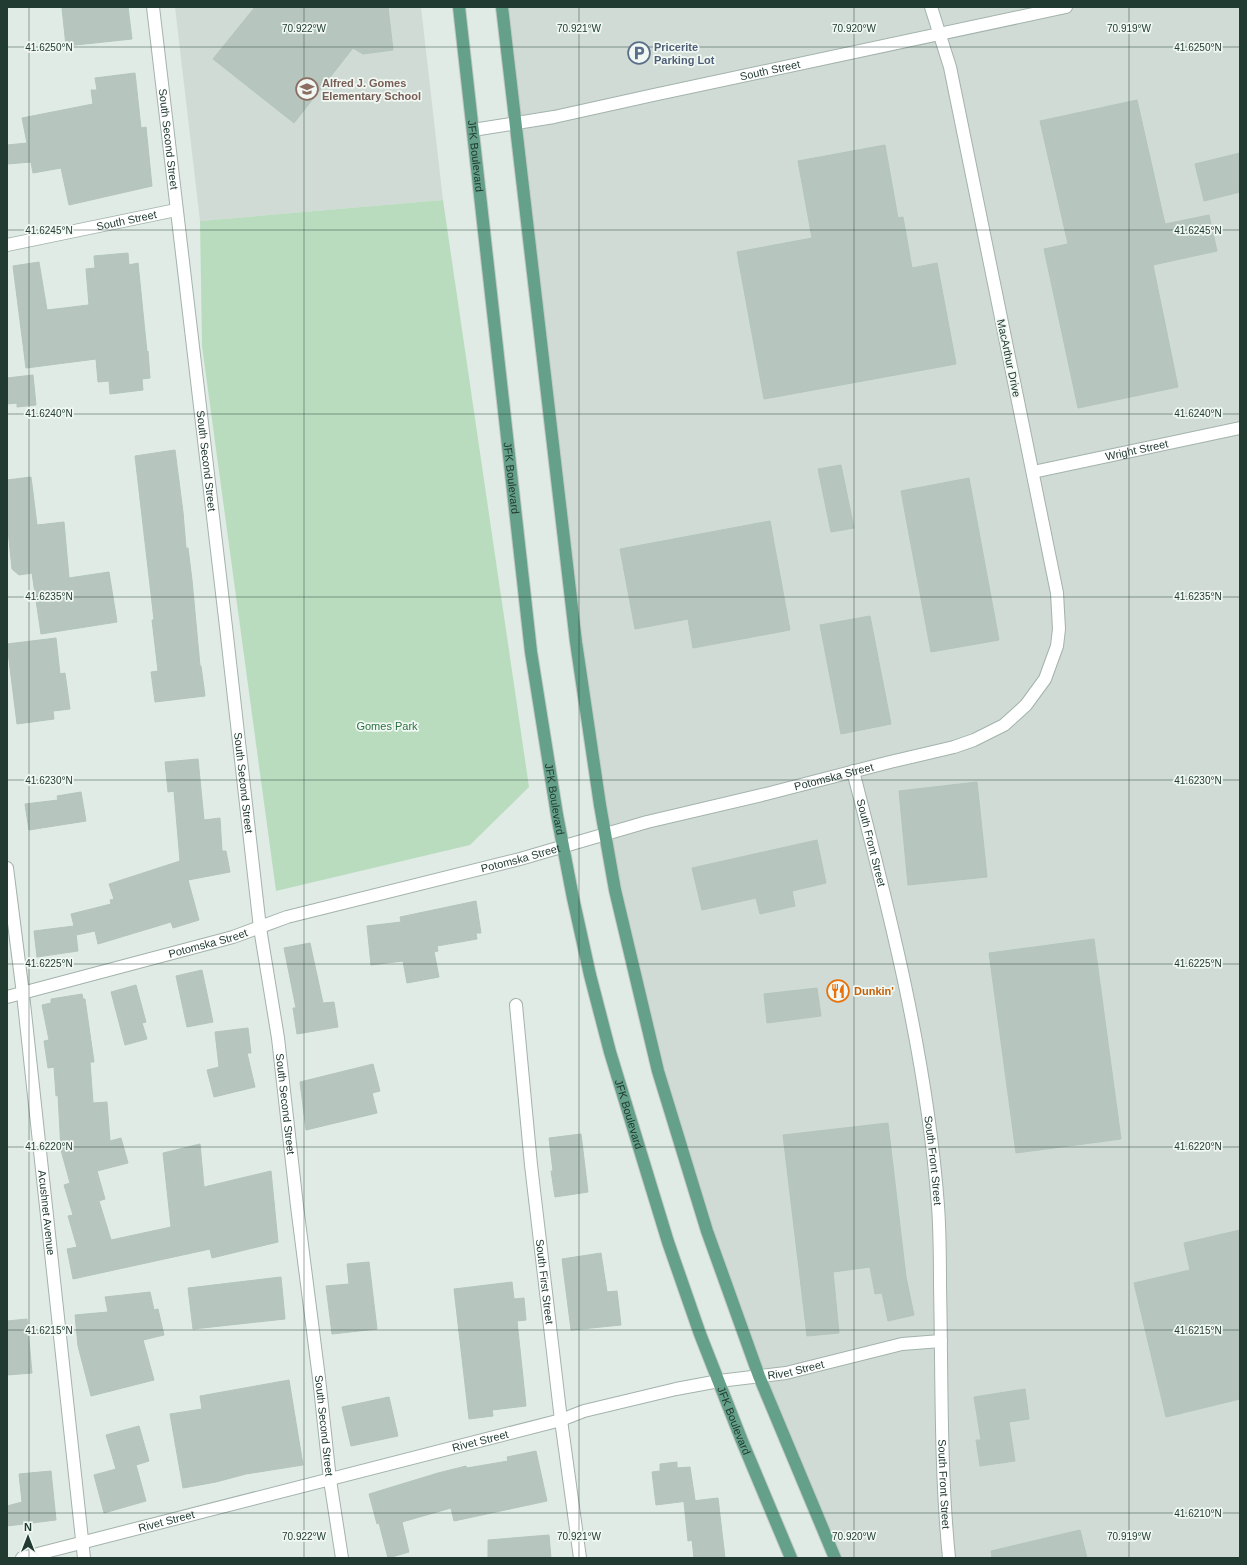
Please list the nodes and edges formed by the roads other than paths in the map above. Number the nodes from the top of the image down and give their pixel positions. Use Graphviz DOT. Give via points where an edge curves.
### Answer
graph roads {
  1 [pos="153,7"];
  2 [pos="459,7"];
  3 [pos="502,7"];
  4 [pos="931,7"];
  5 [pos="1066,7"];
  6 [pos="940,33"];
  7 [pos="516,124"];
  8 [pos="473,130"];
  9 [pos="176,210"];
  10 [pos="7,245"];
  11 [pos="1240,428"];
  12 [pos="1032,472"];
  13 [pos="1026,705"];
  14 [pos="853,771"];
  15 [pos="606,834"];
  16 [pos="563,847"];
  17 [pos="7,868"];
  18 [pos="260,928"];
  19 [pos="23,994"];
  20 [pos="7,997"];
  21 [pos="516,1005"];
  22 [pos="941,1341"];
  23 [pos="759,1376"];
  24 [pos="719,1381"];
  25 [pos="561,1420"];
  26 [pos="330,1480"];
  27 [pos="82,1543"];
  28 [pos="22,1558"];
  29 [pos="84,1558"];
  30 [pos="342,1558"];
  31 [pos="580,1558"];
  32 [pos="792,1558"];
  33 [pos="835,1558"];
  34 [pos="949,1558"];
  1 -- 9 [label="street, South Second Street"];
  2 -- 8 [label="main road, JFK Boulevard"];
  3 -- 7 [label="main road"];
  4 -- 6 [label="street, MacArthur Drive"];
  5 -- 6 [label="street, South Street"];
  6 -- 7 [label="street, South Street"];
  6 -- 12 [label="street, MacArthur Drive" via="950,67"];
  7 -- 8 [label="street, South Street"];
  7 -- 15 [label="main road" via="576,642"];
  8 -- 16 [label="main road, JFK Boulevard" via="531,652"];
  9 -- 10 [label="street, South Street"];
  9 -- 18 [label="street, South Second Street"];
  11 -- 12 [label="street, Wright Street"];
  12 -- 13 [label="street, MacArthur Drive" via="1057,593 1059,629 1057,646 1045,679"];
  13 -- 14 [label="street, Potomska Street" via="1004,725 974,740"];
  14 -- 15 [label="street, Potomska Street"];
  14 -- 22 [label="street, South Front Street" via="900,959 928,1120 938,1207"];
  15 -- 16 [label="street, Potomska Street"];
  15 -- 23 [label="main road" via="615,890 658,1071 707,1231"];
  16 -- 18 [label="street, Potomska Street" via="287,917"];
  16 -- 24 [label="main road, JFK Boulevard" via="590,974 610,1052 668,1242"];
  17 -- 19 [label="street, Acushnet Avenue"];
  18 -- 19 [label="street, Potomska Street"];
  18 -- 26 [label="street, South Second Street" via="278,1038"];
  19 -- 20 [label="street, Potomska Street"];
  19 -- 27 [label="street, Acushnet Avenue"];
  21 -- 25 [label="street, South First Street" via="528,1141"];
  22 -- 23 [label="street, Rivet Street" via="902,1344 786,1373"];
  22 -- 34 [label="street, South Front Street" via="943,1467"];
  23 -- 24 [label="street, Rivet Street"];
  23 -- 33 [label="main road"];
  24 -- 25 [label="street, Rivet Street" via="584,1411"];
  24 -- 32 [label="main road, JFK Boulevard"];
  25 -- 26 [label="street, Rivet Street"];
  25 -- 31 [label="street, South First Street"];
  26 -- 27 [label="street, Rivet Street"];
  26 -- 30 [label="street, South Second Street"];
  27 -- 28 [label="street, Rivet Street"];
  27 -- 29 [label="street, Acushnet Avenue"];
}
